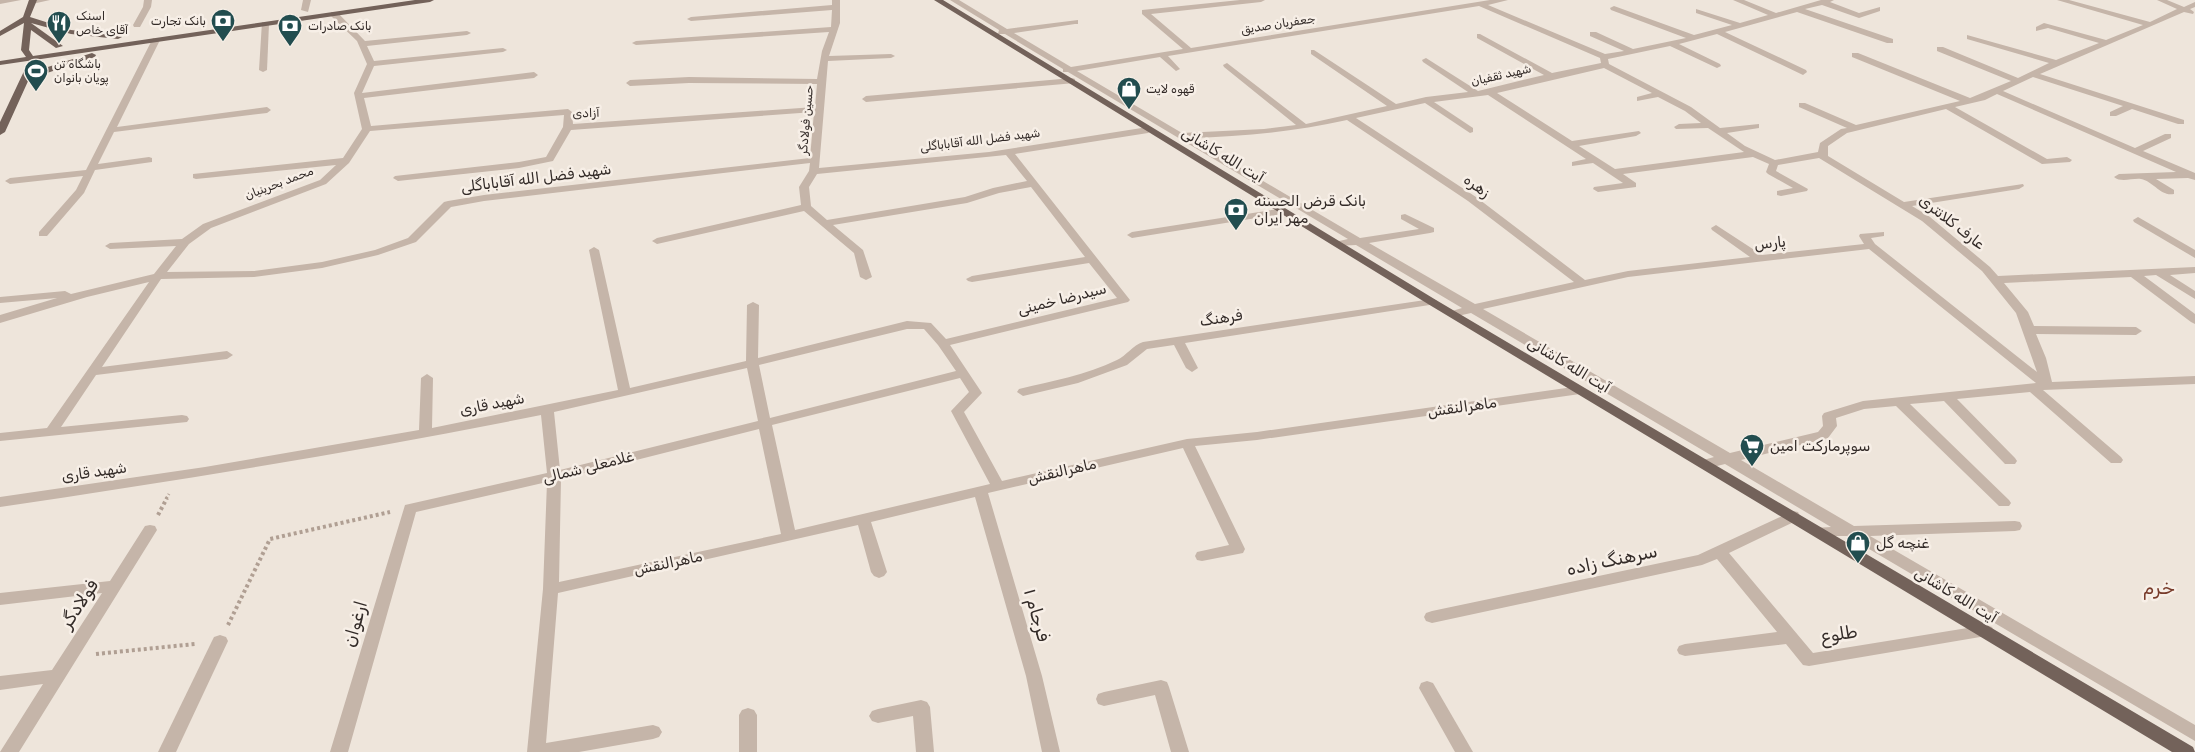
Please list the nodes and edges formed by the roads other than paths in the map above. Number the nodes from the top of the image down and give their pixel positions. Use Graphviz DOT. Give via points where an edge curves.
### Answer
graph roads {
  1 [pos="16,0"];
  2 [pos="46,0"];
  3 [pos="148,0"];
  4 [pos="307,0"];
  5 [pos="378,0"];
  6 [pos="430,0"];
  7 [pos="938,0"];
  8 [pos="954,0"];
  9 [pos="1261,0"];
  10 [pos="1442,0"];
  11 [pos="1502,0"];
  12 [pos="1737,0"];
  13 [pos="2062,0"];
  14 [pos="2161,0"];
  15 [pos="33,1"];
  16 [pos="1826,1"];
  17 [pos="0,2"];
  18 [pos="836,4"];
  19 [pos="1480,4"];
  20 [pos="2195,4"];
  21 [pos="1457,8"];
  22 [pos="1614,8"];
  23 [pos="1797,9"];
  24 [pos="1877,9"];
  25 [pos="305,10"];
  26 [pos="2185,10"];
  27 [pos="1699,11"];
  28 [pos="2195,13"];
  29 [pos="334,14"];
  30 [pos="1776,15"];
  31 [pos="691,19"];
  32 [pos="27,21"];
  33 [pos="1075,22"];
  34 [pos="265,24"];
  35 [pos="137,25"];
  36 [pos="1739,25"];
  37 [pos="2151,26"];
  38 [pos="834,29"];
  39 [pos="2038,29"];
  40 [pos="1004,31"];
  41 [pos="1717,31"];
  42 [pos="467,33"];
  43 [pos="992,33"];
  44 [pos="0,34"];
  45 [pos="1593,34"];
  46 [pos="1480,36"];
  47 [pos="118,37"];
  48 [pos="1970,37"];
  49 [pos="358,38"];
  50 [pos="1694,38"];
  51 [pos="156,40"];
  52 [pos="1890,41"];
  53 [pos="636,43"];
  54 [pos="1670,43"];
  55 [pos="2107,43"];
  56 [pos="129,44"];
  57 [pos="59,46"];
  58 [pos="1940,49"];
  59 [pos="25,50"];
  60 [pos="503,50"];
  61 [pos="1189,50"];
  62 [pos="1632,51"];
  63 [pos="1314,52"];
  64 [pos="0,54"];
  65 [pos="1161,54"];
  66 [pos="891,56"];
  67 [pos="1855,56"];
  68 [pos="31,58"];
  69 [pos="825,59"];
  70 [pos="1426,60"];
  71 [pos="1604,61"];
  72 [pos="0,63"];
  73 [pos="371,64"];
  74 [pos="2056,64"];
  75 [pos="1227,65"];
  76 [pos="1718,66"];
  77 [pos="1176,69"];
  78 [pos="263,70"];
  79 [pos="1803,72"];
  80 [pos="1066,74"];
  81 [pos="2032,74"];
  82 [pos="534,75"];
  83 [pos="1365,75"];
  84 [pos="1551,76"];
  85 [pos="26,78"];
  86 [pos="1350,78"];
  87 [pos="2019,81"];
  88 [pos="821,82"];
  89 [pos="630,83"];
  90 [pos="1996,91"];
  91 [pos="1490,92"];
  92 [pos="1477,94"];
  93 [pos="1660,94"];
  94 [pos="358,96"];
  95 [pos="866,99"];
  96 [pos="1640,99"];
  97 [pos="1426,100"];
  98 [pos="1969,101"];
  99 [pos="1802,105"];
  100 [pos="1947,106"];
  101 [pos="2131,106"];
  102 [pos="1396,107"];
  103 [pos="820,108"];
  104 [pos="267,110"];
  105 [pos="2113,114"];
  106 [pos="1350,118"];
  107 [pos="2181,122"];
  108 [pos="2078,125"];
  109 [pos="1756,126"];
  110 [pos="568,127"];
  111 [pos="1304,127"];
  112 [pos="1679,127"];
  113 [pos="2062,127"];
  114 [pos="1714,128"];
  115 [pos="1855,128"];
  116 [pos="367,129"];
  117 [pos="112,130"];
  118 [pos="1148,130"];
  119 [pos="1470,130"];
  120 [pos="0,132"];
  121 [pos="1636,133"];
  122 [pos="1180,136"];
  123 [pos="2168,136"];
  124 [pos="1162,138"];
  125 [pos="1571,144"];
  126 [pos="2137,150"];
  127 [pos="1009,152"];
  128 [pos="1754,154"];
  129 [pos="1823,154"];
  130 [pos="149,160"];
  131 [pos="1596,160"];
  132 [pos="2067,160"];
  133 [pos="343,162"];
  134 [pos="1774,162"];
  135 [pos="1574,164"];
  136 [pos="814,165"];
  137 [pos="91,170"];
  138 [pos="1615,172"];
  139 [pos="196,176"];
  140 [pos="2146,176"];
  141 [pos="2194,176"];
  142 [pos="2119,177"];
  143 [pos="398,178"];
  144 [pos="10,181"];
  145 [pos="1034,184"];
  146 [pos="2019,186"];
  147 [pos="1598,189"];
  148 [pos="2170,192"];
  149 [pos="1782,193"];
  150 [pos="1902,205"];
  151 [pos="806,207"];
  152 [pos="1284,211"];
  153 [pos="1405,217"];
  154 [pos="2138,220"];
  155 [pos="826,223"];
  156 [pos="1716,228"];
  157 [pos="43,234"];
  158 [pos="1880,234"];
  159 [pos="1132,235"];
  160 [pos="657,240"];
  161 [pos="1361,241"];
  162 [pos="185,242"];
  163 [pos="1339,244"];
  164 [pos="110,246"];
  165 [pos="1872,246"];
  166 [pos="594,250"];
  167 [pos="2195,255"];
  168 [pos="1093,259"];
  169 [pos="1760,259"];
  170 [pos="2195,270"];
  171 [pos="2159,272"];
  172 [pos="2133,273"];
  173 [pos="159,276"];
  174 [pos="866,277"];
  175 [pos="972,279"];
  176 [pos="1995,280"];
  177 [pos="1582,283"];
  178 [pos="83,294"];
  179 [pos="2195,296"];
  180 [pos="0,300"];
  181 [pos="1432,302"];
  182 [pos="753,306"];
  183 [pos="1472,309"];
  184 [pos="1453,314"];
  185 [pos="0,319"];
  186 [pos="2195,320"];
  187 [pos="2029,330"];
  188 [pos="2136,331"];
  189 [pos="1178,341"];
  190 [pos="943,343"];
  191 [pos="227,355"];
  192 [pos="752,363"];
  193 [pos="1192,368"];
  194 [pos="93,372"];
  195 [pos="964,373"];
  196 [pos="427,378"];
  197 [pos="2195,380"];
  198 [pos="2047,386"];
  199 [pos="2032,387"];
  200 [pos="1580,390"];
  201 [pos="625,392"];
  202 [pos="1023,392"];
  203 [pos="1947,396"];
  204 [pos="1899,401"];
  205 [pos="547,410"];
  206 [pos="182,419"];
  207 [pos="765,424"];
  208 [pos="50,432"];
  209 [pos="425,434"];
  210 [pos="0,437"];
  211 [pos="1187,443"];
  212 [pos="1728,458"];
  213 [pos="2116,460"];
  214 [pos="2010,461"];
  215 [pos="1705,464"];
  216 [pos="554,476"];
  217 [pos="998,486"];
  218 [pos="980,490"];
  219 [pos="0,502"];
  220 [pos="2004,504"];
  221 [pos="410,508"];
  222 [pos="1793,516"];
  223 [pos="863,519"];
  224 [pos="2016,526"];
  225 [pos="150,530"];
  226 [pos="1850,531"];
  227 [pos="1820,532"];
  228 [pos="789,537"];
  229 [pos="1718,551"];
  230 [pos="1202,556"];
  231 [pos="879,572"];
  232 [pos="115,586"];
  233 [pos="551,589"];
  234 [pos="0,599"];
  235 [pos="1432,617"];
  236 [pos="1986,631"];
  237 [pos="1790,637"];
  238 [pos="220,641"];
  239 [pos="1685,650"];
  240 [pos="56,676"];
  241 [pos="0,683"];
  242 [pos="1427,688"];
  243 [pos="1104,699"];
  244 [pos="748,715"];
  245 [pos="878,716"];
  246 [pos="653,732"];
  247 [pos="2195,734"];
  248 [pos="9,752"];
  249 [pos="167,752"];
  250 [pos="339,752"];
  251 [pos="536,752"];
  252 [pos="748,752"];
  253 [pos="925,752"];
  254 [pos="1051,752"];
  255 [pos="1180,752"];
  256 [pos="1464,752"];
  257 [pos="2187,752"];
  1 -- 17 [label="street"];
  2 -- 15 [label="street"];
  3 -- 35 [label="street"];
  4 -- 25 [label="street"];
  5 -- 25 [label="main road"];
  6 -- 29 [label="main road"];
  7 -- 43 [label="main road, آیت الله کاشانی"];
  8 -- 40 [label="street, آیت الله کاشانی"];
  9 -- 61 [label="street" via="1145,12"];
  10 -- 21 [label="street"];
  11 -- 19 [label="street, جعفریان صدیق"];
  12 -- 30 [label="street"];
  13 -- 37 [label="street"];
  14 -- 26 [label="street"];
  15 -- 32 [label="main road"];
  16 -- 23 [label="street, شهید ثقفیان"];
  16 -- 24 [label="street" via="1859,16"];
  18 -- 31 [label="street"];
  18 -- 38 [label="street, حسین فولادگر"];
  19 -- 21 [label="street, جعفریان صدیق"];
  19 -- 71 [label="street"];
  20 -- 26 [label="street"];
  21 -- 61 [label="street, جعفریان صدیق"];
  22 -- 50 [label="street"];
  23 -- 30 [label="street, شهید ثقفیان"];
  23 -- 52 [label="street"];
  25 -- 47 [label="main road"];
  26 -- 28 [label="street"];
  26 -- 37 [label="street"];
  27 -- 36 [label="street"];
  29 -- 34 [label="main road"];
  29 -- 49 [label="street"];
  30 -- 36 [label="street, شهید ثقفیان"];
  32 -- 44 [label="main road"];
  32 -- 47 [label="main road" via="85,36"];
  32 -- 57 [label="main road"];
  32 -- 59 [label="main road"];
  33 -- 40 [label="street"];
  34 -- 51 [label="main road"];
  34 -- 78 [label="street"];
  36 -- 41 [label="street, شهید ثقفیان"];
  37 -- 55 [label="street"];
  38 -- 53 [label="street"];
  38 -- 69 [label="street, حسین فولادگر"];
  39 -- 55 [label="street" via="2047,25"];
  40 -- 43 [label="street"];
  40 -- 80 [label="street, آیت الله کاشانی"];
  41 -- 50 [label="street, شهید ثقفیان"];
  41 -- 79 [label="street"];
  42 -- 49 [label="street"];
  43 -- 80 [label="main road, آیت الله کاشانی"];
  45 -- 62 [label="street"];
  46 -- 84 [label="street"];
  47 -- 57 [label="main road"];
  48 -- 74 [label="street"];
  49 -- 73 [label="street"];
  50 -- 54 [label="street, شهید ثقفیان"];
  51 -- 56 [label="main road"];
  51 -- 117 [label="street"];
  54 -- 62 [label="street, شهید ثقفیان"];
  54 -- 76 [label="street"];
  55 -- 74 [label="street"];
  56 -- 68 [label="main road"];
  56 -- 85 [label="main road"];
  57 -- 59 [label="main road"];
  57 -- 68 [label="main road"];
  58 -- 87 [label="street"];
  59 -- 64 [label="main road"];
  59 -- 68 [label="main road"];
  60 -- 73 [label="street"];
  61 -- 65 [label="street, جعفریان صدیق"];
  62 -- 71 [label="street, شهید ثقفیان"];
  63 -- 86 [label="street"];
  65 -- 77 [label="street"];
  65 -- 80 [label="street, جعفریان صدیق"];
  66 -- 69 [label="street"];
  67 -- 98 [label="street"];
  68 -- 72 [label="main road"];
  68 -- 85 [label="main road"];
  69 -- 88 [label="street, حسین فولادگر"];
  70 -- 92 [label="street"];
  71 -- 84 [label="street, شهید ثقفیان"];
  71 -- 93 [label="street"];
  73 -- 94 [label="street"];
  74 -- 81 [label="street"];
  75 -- 111 [label="street"];
  80 -- 95 [label="street, جعفریان صدیق"];
  80 -- 118 [label="main road, آیت الله کاشانی"];
  80 -- 122 [label="street, آیت الله کاشانی"];
  81 -- 87 [label="street"];
  81 -- 101 [label="street"];
  82 -- 94 [label="street"];
  83 -- 86 [label="street"];
  84 -- 91 [label="street, شهید ثقفیان"];
  85 -- 120 [label="main road"];
  86 -- 102 [label="street"];
  87 -- 90 [label="street"];
  88 -- 89 [label="street" via="689,80"];
  88 -- 103 [label="street, حسین فولادگر"];
  90 -- 98 [label="street"];
  90 -- 108 [label="street"];
  91 -- 92 [label="street, شهید ثقفیان"];
  91 -- 125 [label="street"];
  92 -- 97 [label="street, شهید ثقفیان"];
  93 -- 96 [label="street"];
  93 -- 114 [label="street"];
  94 -- 116 [label="street"];
  97 -- 102 [label="street, شهید ثقفیان"];
  97 -- 119 [label="street"];
  98 -- 100 [label="street"];
  99 -- 115 [label="street"];
  100 -- 115 [label="street"];
  100 -- 132 [label="street" via="2045,162"];
  101 -- 105 [label="street"];
  101 -- 107 [label="street"];
  102 -- 106 [label="street, شهید ثقفیان"];
  103 -- 110 [label="street, آزادی"];
  103 -- 136 [label="street, حسین فولادگر"];
  104 -- 117 [label="street"];
  106 -- 111 [label="street, شهید ثقفیان"];
  106 -- 177 [label="street, زهره" via="1472,199"];
  108 -- 113 [label="street"];
  108 -- 126 [label="street"];
  109 -- 114 [label="street"];
  110 -- 116 [label="street, آزادی" via="568,112"];
  110 -- 143 [label="street" via="550,159"];
  111 -- 122 [label="street, شهید ثقفیان"];
  112 -- 114 [label="street"];
  114 -- 128 [label="street"];
  115 -- 129 [label="street" via="1844,131 1823,145"];
  116 -- 133 [label="street, محمد بحرینیان"];
  117 -- 137 [label="street"];
  118 -- 124 [label="main road, آیت الله کاشانی"];
  118 -- 127 [label="street, شهید فضل الله آقاباباگلی"];
  121 -- 125 [label="street"];
  122 -- 124 [label="street, شهید ثقفیان"];
  122 -- 161 [label="street, آیت الله کاشانی"];
  123 -- 126 [label="street"];
  124 -- 152 [label="main road, آیت الله کاشانی"];
  125 -- 131 [label="street"];
  126 -- 141 [label="street"];
  127 -- 136 [label="street, شهید فضل الله آقاباباگلی"];
  127 -- 145 [label="street, سیدرضا خمینی"];
  128 -- 134 [label="street"];
  128 -- 138 [label="street"];
  129 -- 134 [label="street"];
  129 -- 150 [label="street, عارف کلانتری" via="1823,157"];
  130 -- 137 [label="street"];
  131 -- 135 [label="street"];
  131 -- 138 [label="street"];
  133 -- 139 [label="street"];
  133 -- 162 [label="street, محمد بحرینیان" via="323,182 207,226"];
  134 -- 149 [label="street" via="1771,172 1803,189"];
  136 -- 151 [label="street, حسین فولادگر" via="804,187"];
  136 -- 173 [label="street, شهید فضل الله آقاباباگلی" via="448,204 412,240 378,252 322,265 254,274"];
  137 -- 144 [label="street"];
  137 -- 157 [label="street" via="80,191"];
  138 -- 147 [label="street" via="1633,185"];
  140 -- 141 [label="street"];
  140 -- 142 [label="street"];
  140 -- 148 [label="street"];
  145 -- 155 [label="street" via="997,190 967,200"];
  145 -- 168 [label="street, سیدرضا خمینی"];
  146 -- 150 [label="street"];
  150 -- 176 [label="street, عارف کلانتری" via="1926,219"];
  151 -- 155 [label="street"];
  151 -- 160 [label="street"];
  152 -- 159 [label="street"];
  152 -- 163 [label="main road, آیت الله کاشانی"];
  153 -- 161 [label="street" via="1430,230"];
  154 -- 167 [label="street"];
  155 -- 174 [label="street" via="859,252"];
  156 -- 169 [label="street"];
  158 -- 165 [label="street" via="1864,236"];
  161 -- 163 [label="street"];
  161 -- 183 [label="street, آیت الله کاشانی"];
  162 -- 164 [label="street"];
  162 -- 173 [label="street, محمد بحرینیان"];
  163 -- 181 [label="main road, آیت الله کاشانی"];
  165 -- 169 [label="street, پارس"];
  165 -- 198 [label="street"];
  166 -- 201 [label="street"];
  168 -- 175 [label="street"];
  168 -- 190 [label="street, سیدرضا خمینی" via="1124,300"];
  169 -- 177 [label="street, پارس" via="1628,274"];
  170 -- 171 [label="street"];
  171 -- 172 [label="street"];
  171 -- 179 [label="street"];
  172 -- 176 [label="street"];
  172 -- 186 [label="street"];
  173 -- 178 [label="street, شهید فضل الله آقاباباگلی"];
  173 -- 194 [label="street, محمد بحرینیان"];
  176 -- 187 [label="street, عارف کلانتری" via="2022,312"];
  177 -- 183 [label="street, پارس"];
  178 -- 180 [label="street"];
  178 -- 185 [label="street"];
  181 -- 184 [label="main road, آیت الله کاشانی"];
  181 -- 189 [label="street, فرهنگ"];
  182 -- 192 [label="street"];
  183 -- 184 [label="street, پارس"];
  183 -- 212 [label="street, آیت الله کاشانی"];
  184 -- 200 [label="main road, آیت الله کاشانی"];
  187 -- 188 [label="street"];
  187 -- 198 [label="street, عارف کلانتری"];
  189 -- 193 [label="street"];
  189 -- 202 [label="street, فرهنگ" via="1143,346 1122,362 1074,380"];
  190 -- 192 [label="street, شهید قاری" via="927,326 908,325"];
  190 -- 195 [label="street, شهید قاری"];
  191 -- 194 [label="street"];
  192 -- 201 [label="street, شهید قاری"];
  192 -- 207 [label="street"];
  194 -- 208 [label="street, محمد بحرینیان"];
  195 -- 207 [label="street, غلامعلی شمالی"];
  195 -- 217 [label="street, شهید قاری" via="976,393 957,411"];
  196 -- 209 [label="street"];
  197 -- 198 [label="street"];
  198 -- 199 [label="street"];
  199 -- 203 [label="street"];
  199 -- 213 [label="street"];
  200 -- 211 [label="street, ماهرالنقش"];
  200 -- 215 [label="main road, آیت الله کاشانی"];
  201 -- 205 [label="street, شهید قاری"];
  203 -- 204 [label="street"];
  203 -- 214 [label="street"];
  204 -- 212 [label="street" via="1863,405 1829,416 1830,426 1823,435"];
  204 -- 220 [label="street"];
  205 -- 209 [label="street, شهید قاری"];
  205 -- 216 [label="street"];
  206 -- 208 [label="street"];
  207 -- 216 [label="street, غلامعلی شمالی"];
  207 -- 228 [label="street"];
  208 -- 210 [label="street"];
  209 -- 219 [label="street, شهید قاری" via="179,476"];
  211 -- 217 [label="street, ماهرالنقش"];
  211 -- 230 [label="street" via="1238,549"];
  212 -- 215 [label="street"];
  212 -- 226 [label="street, آیت الله کاشانی"];
  215 -- 222 [label="main road, آیت الله کاشانی"];
  216 -- 221 [label="street, غلامعلی شمالی"];
  216 -- 233 [label="street"];
  217 -- 218 [label="street, ماهرالنقش"];
  218 -- 223 [label="street, ماهرالنقش"];
  218 -- 254 [label="street, فرجام ۱" via="1034,676"];
  221 -- 250 [label="street, ارغوان"];
  222 -- 227 [label="main road, آیت الله کاشانی"];
  222 -- 229 [label="street, سرهنگ زاده"];
  223 -- 228 [label="street, ماهرالنقش"];
  223 -- 231 [label="street"];
  224 -- 226 [label="street"];
  225 -- 232 [label="street, فولادگر"];
  226 -- 227 [label="street"];
  226 -- 247 [label="street, آیت الله کاشانی"];
  227 -- 236 [label="main road, آیت الله کاشانی"];
  228 -- 233 [label="street, ماهرالنقش"];
  229 -- 235 [label="street, سرهنگ زاده" via="1702,560"];
  229 -- 237 [label="street, طلوع"];
  232 -- 234 [label="street"];
  232 -- 240 [label="street, فولادگر"];
  233 -- 251 [label="street"];
  236 -- 237 [label="street, طلوع" via="1809,660"];
  236 -- 257 [label="main road, آیت الله کاشانی"];
  237 -- 239 [label="street"];
  238 -- 249 [label="street"];
  240 -- 241 [label="street"];
  240 -- 248 [label="street, فولادگر"];
  242 -- 256 [label="street"];
  243 -- 255 [label="street" via="1161,687"];
  244 -- 252 [label="street"];
  245 -- 253 [label="street" via="921,707"];
  246 -- 251 [label="street"];
}
